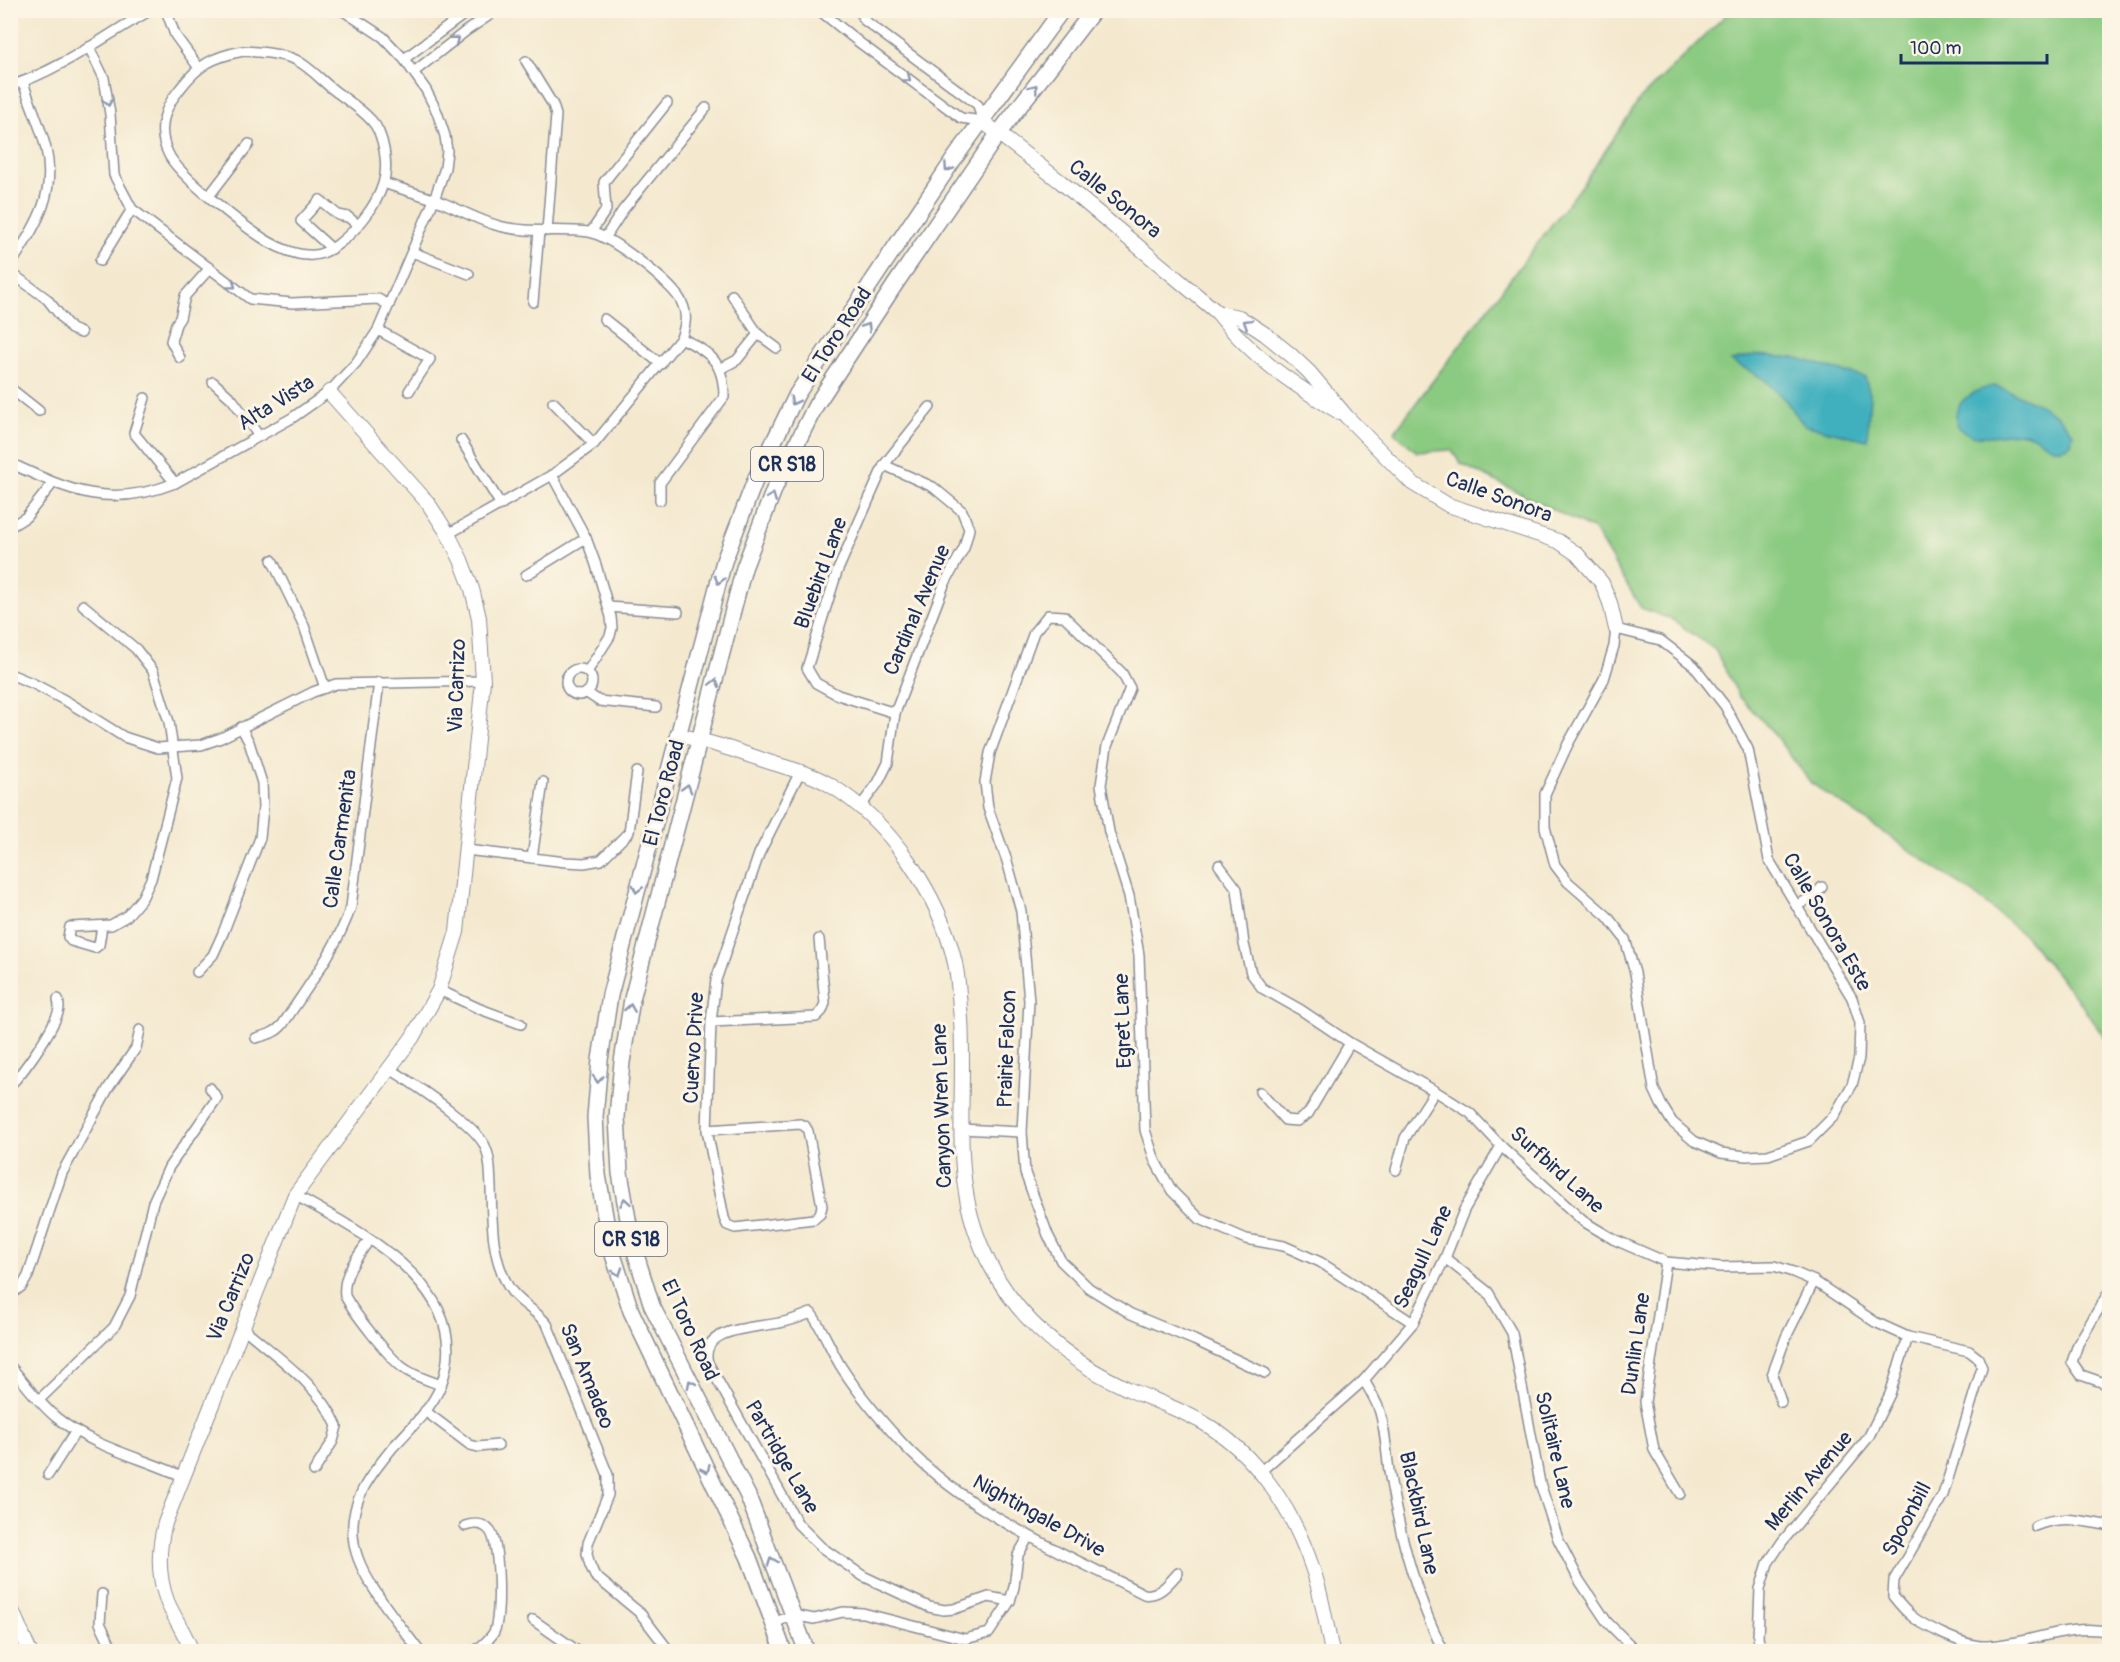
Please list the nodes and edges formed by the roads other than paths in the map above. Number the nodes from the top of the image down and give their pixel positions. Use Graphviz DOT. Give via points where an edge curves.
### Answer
graph roads {
  1 [pos="151,10"];
  2 [pos="166,10"];
  3 [pos="342,10"];
  4 [pos="470,10"];
  5 [pos="497,10"];
  6 [pos="819,10"];
  7 [pos="833,10"];
  8 [pos="848,10"];
  9 [pos="860,10"];
  10 [pos="1062,10"];
  11 [pos="1094,10"];
  12 [pos="89,47"];
  13 [pos="404,59"];
  14 [pos="526,61"];
  15 [pos="199,68"];
  16 [pos="415,71"];
  17 [pos="23,82"];
  18 [pos="10,86"];
  19 [pos="667,103"];
  20 [pos="706,108"];
  21 [pos="982,120"];
  22 [pos="998,134"];
  23 [pos="249,144"];
  24 [pos="384,183"];
  25 [pos="209,196"];
  26 [pos="434,200"];
  27 [pos="606,200"];
  28 [pos="132,209"];
  29 [pos="623,210"];
  30 [pos="358,225"];
  31 [pos="543,231"];
  32 [pos="591,232"];
  33 [pos="605,238"];
  34 [pos="332,249"];
  35 [pos="412,252"];
  36 [pos="100,261"];
  37 [pos="10,266"];
  38 [pos="210,268"];
  39 [pos="10,272"];
  40 [pos="469,274"];
  41 [pos="732,295"];
  42 [pos="533,302"];
  43 [pos="389,305"];
  44 [pos="1218,313"];
  45 [pos="604,319"];
  46 [pos="378,330"];
  47 [pos="81,333"];
  48 [pos="758,334"];
  49 [pos="681,338"];
  50 [pos="777,348"];
  51 [pos="180,358"];
  52 [pos="1297,360"];
  53 [pos="661,364"];
  54 [pos="720,369"];
  55 [pos="213,382"];
  56 [pos="1291,382"];
  57 [pos="10,388"];
  58 [pos="329,392"];
  59 [pos="409,392"];
  60 [pos="145,398"];
  61 [pos="553,402"];
  62 [pos="930,407"];
  63 [pos="39,411"];
  64 [pos="1346,416"];
  65 [pos="259,436"];
  66 [pos="461,440"];
  67 [pos="594,444"];
  68 [pos="10,463"];
  69 [pos="884,465"];
  70 [pos="552,475"];
  71 [pos="53,483"];
  72 [pos="175,483"];
  73 [pos="660,500"];
  74 [pos="501,505"];
  75 [pos="10,526"];
  76 [pos="448,534"];
  77 [pos="586,538"];
  78 [pos="272,560"];
  79 [pos="526,575"];
  80 [pos="83,605"];
  81 [pos="608,607"];
  82 [pos="678,612"];
  83 [pos="1048,615"];
  84 [pos="1616,629"];
  85 [pos="587,672"];
  86 [pos="10,674"];
  87 [pos="483,681"];
  88 [pos="380,682"];
  89 [pos="324,688"];
  90 [pos="586,693"];
  91 [pos="656,707"];
  92 [pos="895,713"];
  93 [pos="241,727"];
  94 [pos="677,735"];
  95 [pos="700,740"];
  96 [pos="173,748"];
  97 [pos="637,772"];
  98 [pos="800,772"];
  99 [pos="543,782"];
  100 [pos="860,807"];
  101 [pos="466,850"];
  102 [pos="532,858"];
  103 [pos="1219,865"];
  104 [pos="1822,887"];
  105 [pos="1796,906"];
  106 [pos="102,926"];
  107 [pos="819,939"];
  108 [pos="197,972"];
  109 [pos="440,990"];
  110 [pos="58,999"];
  111 [pos="711,1022"];
  112 [pos="521,1024"];
  113 [pos="140,1030"];
  114 [pos="256,1038"];
  115 [pos="1350,1043"];
  116 [pos="390,1068"];
  117 [pos="10,1085"];
  118 [pos="210,1088"];
  119 [pos="1435,1090"];
  120 [pos="1260,1092"];
  121 [pos="960,1129"];
  122 [pos="707,1130"];
  123 [pos="1022,1132"];
  124 [pos="1501,1146"];
  125 [pos="1396,1170"];
  126 [pos="295,1195"];
  127 [pos="369,1240"];
  128 [pos="1445,1258"];
  129 [pos="1666,1262"];
  130 [pos="1814,1281"];
  131 [pos="2109,1290"];
  132 [pos="10,1295"];
  133 [pos="811,1313"];
  134 [pos="1413,1323"];
  135 [pos="241,1326"];
  136 [pos="1908,1337"];
  137 [pos="1978,1358"];
  138 [pos="10,1366"];
  139 [pos="1265,1373"];
  140 [pos="1364,1380"];
  141 [pos="441,1385"];
  142 [pos="2109,1385"];
  143 [pos="39,1400"];
  144 [pos="1781,1402"];
  145 [pos="425,1411"];
  146 [pos="76,1431"];
  147 [pos="498,1444"];
  148 [pos="314,1471"];
  149 [pos="1260,1472"];
  150 [pos="48,1475"];
  151 [pos="182,1476"];
  152 [pos="1680,1494"];
  153 [pos="465,1526"];
  154 [pos="2035,1526"];
  155 [pos="2109,1526"];
  156 [pos="1029,1536"];
  157 [pos="1178,1574"];
  158 [pos="102,1594"];
  159 [pos="1010,1601"];
  160 [pos="10,1606"];
  161 [pos="793,1616"];
  162 [pos="534,1620"];
  163 [pos="774,1623"];
  164 [pos="2109,1632"];
  165 [pos="30,1652"];
  166 [pos="114,1652"];
  167 [pos="192,1652"];
  168 [pos="420,1652"];
  169 [pos="474,1652"];
  170 [pos="579,1652"];
  171 [pos="670,1652"];
  172 [pos="784,1652"];
  173 [pos="807,1652"];
  174 [pos="1332,1652"];
  175 [pos="1444,1652"];
  176 [pos="1638,1652"];
  177 [pos="1762,1652"];
  1 -- 12 [label="street"];
  2 -- 15 [label="street" via="175,35"];
  3 -- 13 [label="street, Alta Vista" via="383,37"];
  4 -- 13 [label="street"];
  16 -- 5 [label="street, one-way"];
  6 -- 21 [label="street, Calle Sonora, one-way" via="961,118"];
  7 -- 8 [label="street"];
  9 -- 21 [label="street, Calle Sonora" via="864,20 978,105"];
  10 -- 21 [label="main road, El Toro Road / CR S18"];
  22 -- 11 [label="main road, El Toro Road / CR S18, one-way"];
  12 -- 17 [label="street"];
  12 -- 28 [label="street, one-way" via="104,78 114,175"];
  13 -- 16 [label="street, Alta Vista"];
  14 -- 31 [label="street" via="556,115"];
  15 -- 24 [label="street" via="220,56 243,51 297,60 371,120 385,154"];
  15 -- 25 [label="street" via="169,102 162,120 167,152 178,168"];
  16 -- 26 [label="street, Alta Vista" via="445,136 445,168"];
  17 -- 18 [label="street"];
  17 -- 37 [label="street" via="46,148 49,183 36,224"];
  19 -- 27 [label="street" via="604,182"];
  20 -- 29 [label="street"];
  21 -- 22 [label="street, Calle Sonora"];
  21 -- 94 [label="main road, El Toro Road / CR S18, one-way" via="792,405 756,478 724,561"];
  22 -- 44 [label="street, Calle Sonora"];
  95 -- 22 [label="main road, El Toro Road / CR S18, one-way" via="744,568 801,435 822,396"];
  23 -- 25 [label="street"];
  24 -- 26 [label="street"];
  24 -- 30 [label="street"];
  25 -- 34 [label="street" via="270,243 307,255"];
  26 -- 31 [label="street" via="496,225 519,231"];
  26 -- 35 [label="street, Alta Vista"];
  27 -- 29 [label="street"];
  27 -- 32 [label="street" via="606,210"];
  28 -- 36 [label="street"];
  28 -- 38 [label="street"];
  29 -- 33 [label="street"];
  30 -- 34 [label="street"];
  30 -- 34 [label="street" via="320,200 301,222"];
  31 -- 32 [label="street"];
  31 -- 42 [label="street"];
  32 -- 33 [label="street"];
  33 -- 49 [label="street" via="679,296 686,315"];
  35 -- 40 [label="street"];
  35 -- 43 [label="street, Alta Vista"];
  38 -- 43 [label="street, one-way" via="250,299 292,303 378,299"];
  38 -- 51 [label="street" via="185,296 171,341"];
  39 -- 47 [label="street" via="47,299 71,329"];
  41 -- 48 [label="street"];
  43 -- 46 [label="street, Alta Vista"];
  52 -- 44 [label="street, Calle Sonora, one-way" via="1239,317"];
  44 -- 56 [label="street, Calle Sonora" via="1259,357"];
  45 -- 53 [label="street"];
  46 -- 58 [label="street, Alta Vista" via="356,363"];
  46 -- 59 [label="street" via="430,359"];
  48 -- 50 [label="street"];
  48 -- 54 [label="street" via="738,360"];
  49 -- 53 [label="street"];
  49 -- 54 [label="street" via="708,353"];
  52 -- 56 [label="street"];
  52 -- 64 [label="street, Calle Sonora"];
  53 -- 67 [label="street"];
  54 -- 73 [label="street" via="724,397 660,483"];
  55 -- 65 [label="street" via="232,399"];
  56 -- 64 [label="street, Calle Sonora"];
  57 -- 63 [label="street"];
  58 -- 65 [label="street, Alta Vista"];
  58 -- 76 [label="street, Via Carrizo" via="428,503"];
  60 -- 72 [label="street" via="134,433"];
  61 -- 67 [label="street"];
  62 -- 69 [label="street, Bluebird Lane"];
  64 -- 84 [label="street, Calle Sonora" via="1412,483 1448,505 1558,541 1576,554 1602,583"];
  65 -- 72 [label="street, Alta Vista"];
  66 -- 74 [label="street"];
  67 -- 70 [label="street"];
  68 -- 71 [label="street, Alta Vista"];
  69 -- 92 [label="street, Cardinal Avenue" via="933,487 962,511 969,529"];
  69 -- 92 [label="street, Bluebird Lane" via="837,572 807,668 816,683 838,695"];
  70 -- 74 [label="street"];
  70 -- 77 [label="street"];
  71 -- 72 [label="street, Alta Vista" via="78,492 115,496 139,495"];
  71 -- 75 [label="street" via="26,517"];
  74 -- 76 [label="street"];
  76 -- 87 [label="street, Via Carrizo" via="479,618"];
  77 -- 79 [label="street"];
  77 -- 81 [label="street"];
  78 -- 89 [label="street" via="304,626"];
  80 -- 96 [label="street" via="136,649 153,671"];
  81 -- 82 [label="street"];
  81 -- 85 [label="street" via="610,636"];
  83 -- 123 [label="street, Prairie Falcon" via="1035,632 990,753 985,782 988,808 1021,911 1029,1001"];
  83 -- 134 [label="street, Egret Lane" via="1064,616 1122,673 1130,688 1107,746 1101,785 1109,832 1129,896 1139,956 1145,1130 1155,1161 1172,1191 1200,1219 1246,1239 1284,1246 1320,1262"];
  84 -- 105 [label="street, Calle Sonora Este" via="1660,640 1695,666 1725,706 1748,748 1768,860"];
  84 -- 105 [label="street, Calle Sonora Este" via="1604,679 1545,794 1545,827 1555,865 1625,939 1660,1104 1672,1122 1694,1141 1720,1153 1768,1155 1809,1142 1834,1116 1852,1085 1860,1023 1852,998"];
  85 -- 90 [label="street" via="592,680"];
  85 -- 90 [label="street" via="572,672 567,685 572,693"];
  86 -- 96 [label="street" via="68,702 124,737 158,748"];
  87 -- 88 [label="street"];
  87 -- 101 [label="street, Via Carrizo"];
  88 -- 89 [label="street"];
  88 -- 114 [label="street, Calle Carmenita" via="351,907 333,948 283,1024 278,1030"];
  89 -- 93 [label="street"];
  90 -- 91 [label="street" via="599,700"];
  92 -- 100 [label="street, Cardinal Avenue" via="888,763"];
  93 -- 96 [label="street" via="201,745"];
  93 -- 108 [label="street" via="262,783 260,838 220,941"];
  94 -- 95 [label="street, Canyon Wren Lane"];
  94 -- 163 [label="main road, El Toro Road / CR S18, one-way" via="610,995 595,1117 598,1175 610,1245 631,1311 749,1558"];
  95 -- 98 [label="street, Canyon Wren Lane"];
  161 -- 95 [label="main road, El Toro Road / CR S18, one-way" via="748,1496 652,1306 632,1242 620,1173 617,1117 632,999"];
  96 -- 106 [label="street" via="176,788 151,879 127,916"];
  97 -- 102 [label="street" via="629,832 601,860 584,863"];
  98 -- 100 [label="street, Canyon Wren Lane" via="830,785"];
  98 -- 111 [label="street, Cuervo Drive" via="759,854 716,980"];
  99 -- 102 [label="street"];
  100 -- 121 [label="street, Canyon Wren Lane" via="912,866 937,908 955,964 961,1019"];
  101 -- 102 [label="street"];
  101 -- 109 [label="street, Via Carrizo" via="457,933"];
  103 -- 115 [label="street, Surfbird Lane" via="1236,889 1251,973 1262,988"];
  104 -- 105 [label="street"];
  107 -- 111 [label="street" via="825,1004 816,1017"];
  109 -- 112 [label="street"];
  109 -- 116 [label="street, Via Carrizo"];
  110 -- 117 [label="street" via="54,1021 20,1076"];
  111 -- 122 [label="street, Cuervo Drive"];
  113 -- 132 [label="street" via="136,1048 103,1097 62,1173 28,1276"];
  115 -- 119 [label="street, Surfbird Lane"];
  115 -- 120 [label="street" via="1308,1114 1297,1121 1285,1120"];
  116 -- 126 [label="street, Via Carrizo"];
  116 -- 171 [label="street, San Amadeo" via="473,1129 485,1145 490,1159 495,1253 508,1287 547,1324 608,1474 608,1495 588,1543 590,1565 595,1576 640,1613"];
  118 -- 143 [label="street" via="217,1098 169,1167 153,1202 130,1296 114,1327"];
  119 -- 124 [label="street, Surfbird Lane" via="1470,1113"];
  119 -- 125 [label="street" via="1405,1138"];
  121 -- 123 [label="street"];
  121 -- 149 [label="street, Canyon Wren Lane" via="964,1189 977,1235 995,1272 1020,1309 1052,1342 1089,1369 1200,1421 1232,1444"];
  122 -- 122 [label="street, Cuervo Drive" via="728,1225 735,1228 814,1219 820,1214 822,1206 805,1126"];
  123 -- 139 [label="street, Prairie Falcon" via="1025,1173 1061,1261 1089,1288 1131,1314"];
  124 -- 128 [label="street, Seagull Lane" via="1464,1210"];
  124 -- 129 [label="street, Surfbird Lane" via="1583,1221"];
  126 -- 127 [label="street"];
  126 -- 135 [label="street, Via Carrizo"];
  127 -- 141 [label="street" via="407,1268 441,1313 448,1339"];
  127 -- 141 [label="street" via="346,1277 345,1296 402,1367"];
  128 -- 134 [label="street, Seagull Lane"];
  128 -- 176 [label="street, Solitaire Lane" via="1488,1292 1512,1333 1540,1483 1558,1539 1606,1622"];
  129 -- 130 [label="street, Surfbird Lane" via="1774,1266"];
  129 -- 152 [label="street, Dunlin Lane" via="1645,1402 1654,1449"];
  130 -- 136 [label="street, Surfbird Lane" via="1875,1322"];
  130 -- 144 [label="street" via="1772,1375"];
  131 -- 142 [label="street" via="2072,1362 2081,1375"];
  133 -- 156 [label="street, Nightingale Drive" via="854,1385 903,1445 976,1505"];
  133 -- 159 [label="street, Partridge Lane" via="782,1323 729,1332 716,1338 706,1352 708,1363 801,1528 863,1576 929,1607 954,1609 988,1597"];
  134 -- 140 [label="street, Seagull Lane"];
  135 -- 148 [label="street" via="302,1379 331,1411 337,1426 333,1441"];
  135 -- 151 [label="street, Via Carrizo"];
  136 -- 137 [label="street, Surfbird Lane" via="1969,1351"];
  136 -- 177 [label="street, Merlin Avenue" via="1890,1394 1868,1438 1768,1563 1760,1589 1758,1638"];
  137 -- 164 [label="street, Spoonbill" via="1982,1368 1943,1495 1894,1580 1893,1596 1917,1622 1981,1646 2074,1630"];
  138 -- 143 [label="street"];
  140 -- 149 [label="street, Seagull Lane"];
  140 -- 175 [label="street, Blackbird Lane" via="1382,1421 1411,1574"];
  141 -- 145 [label="street"];
  143 -- 146 [label="street"];
  145 -- 147 [label="street" via="470,1445"];
  145 -- 168 [label="street" via="362,1488 353,1530 359,1563"];
  146 -- 150 [label="street"];
  146 -- 151 [label="street"];
  149 -- 174 [label="street, Canyon Wren Lane" via="1293,1524 1312,1568"];
  151 -- 167 [label="street, Via Carrizo" via="159,1544 159,1565 167,1600"];
  153 -- 169 [label="street" via="489,1529 496,1547 497,1622 488,1641"];
  154 -- 155 [label="street" via="2061,1518"];
  156 -- 157 [label="street, Nightingale Drive" via="1149,1595"];
  156 -- 159 [label="street" via="1018,1555"];
  158 -- 166 [label="street" via="100,1623"];
  159 -- 161 [label="street" via="989,1633 965,1639 862,1613 843,1612 814,1619"];
  160 -- 165 [label="street"];
  161 -- 163 [label="street"];
  161 -- 173 [label="main road, El Toro Road / CR S18"];
  162 -- 170 [label="street"];
  163 -- 172 [label="main road, El Toro Road / CR S18"];
}
